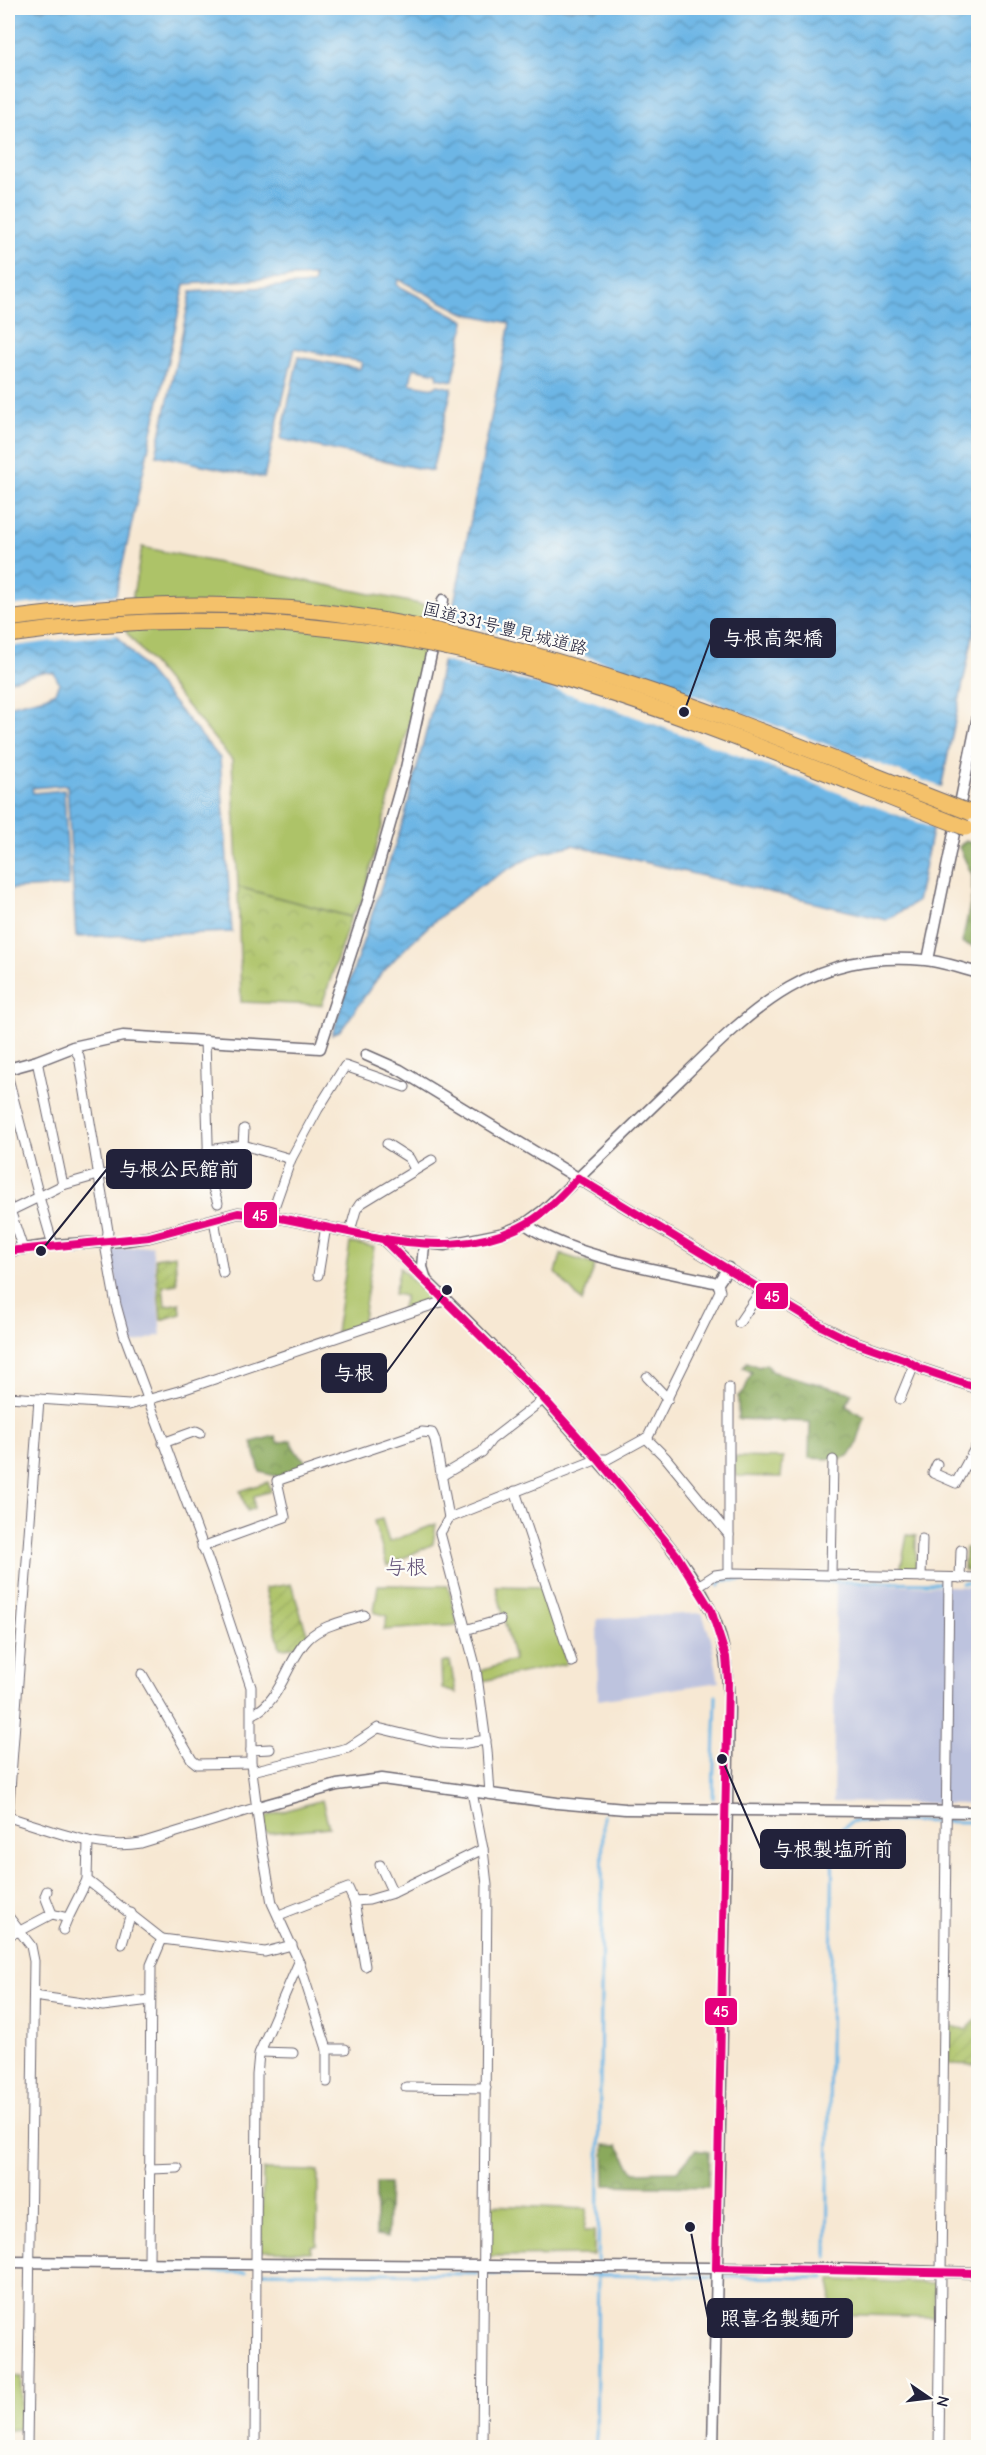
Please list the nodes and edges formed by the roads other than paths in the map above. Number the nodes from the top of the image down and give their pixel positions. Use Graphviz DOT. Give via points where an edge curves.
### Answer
graph roads {
  1 [pos="443,600"];
  2 [pos="8,619"];
  3 [pos="8,635"];
  4 [pos="978,716"];
  5 [pos="969,812"];
  6 [pos="966,828"];
  7 [pos="928,960"];
  8 [pos="978,973"];
  9 [pos="205,1040"];
  10 [pos="73,1047"];
  11 [pos="366,1055"];
  12 [pos="37,1061"];
  13 [pos="8,1069"];
  14 [pos="8,1078"];
  15 [pos="405,1086"];
  16 [pos="244,1129"];
  17 [pos="387,1144"];
  18 [pos="243,1145"];
  19 [pos="208,1150"];
  20 [pos="291,1159"];
  21 [pos="432,1160"];
  22 [pos="208,1162"];
  23 [pos="415,1169"];
  24 [pos="98,1175"];
  25 [pos="578,1178"];
  26 [pos="63,1185"];
  27 [pos="39,1197"];
  28 [pos="218,1203"];
  29 [pos="9,1208"];
  30 [pos="271,1216"];
  31 [pos="214,1219"];
  32 [pos="525,1224"];
  33 [pos="326,1226"];
  34 [pos="350,1231"];
  35 [pos="383,1239"];
  36 [pos="106,1242"];
  37 [pos="53,1245"];
  38 [pos="424,1245"];
  39 [pos="23,1249"];
  40 [pos="8,1251"];
  41 [pos="728,1268"];
  42 [pos="223,1273"];
  43 [pos="318,1275"];
  44 [pos="426,1280"];
  45 [pos="718,1283"];
  46 [pos="762,1289"];
  47 [pos="447,1300"];
  48 [pos="739,1323"];
  49 [pos="914,1365"];
  50 [pos="647,1377"];
  51 [pos="729,1388"];
  52 [pos="978,1389"];
  53 [pos="8,1396"];
  54 [pos="39,1399"];
  55 [pos="544,1399"];
  56 [pos="668,1399"];
  57 [pos="900,1399"];
  58 [pos="147,1400"];
  59 [pos="200,1433"];
  60 [pos="646,1438"];
  61 [pos="163,1443"];
  62 [pos="978,1443"];
  63 [pos="598,1459"];
  64 [pos="832,1460"];
  65 [pos="937,1464"];
  66 [pos="441,1476"];
  67 [pos="515,1491"];
  68 [pos="449,1518"];
  69 [pos="729,1535"];
  70 [pos="922,1539"];
  71 [pos="202,1547"];
  72 [pos="961,1550"];
  73 [pos="729,1573"];
  74 [pos="831,1575"];
  75 [pos="921,1577"];
  76 [pos="949,1578"];
  77 [pos="960,1578"];
  78 [pos="978,1578"];
  79 [pos="698,1586"];
  80 [pos="364,1615"];
  81 [pos="500,1620"];
  82 [pos="465,1630"];
  83 [pos="572,1662"];
  84 [pos="142,1674"];
  85 [pos="253,1714"];
  86 [pos="486,1740"];
  87 [pos="270,1749"];
  88 [pos="251,1750"];
  89 [pos="251,1767"];
  90 [pos="472,1792"];
  91 [pos="490,1794"];
  92 [pos="258,1807"];
  93 [pos="725,1811"];
  94 [pos="946,1812"];
  95 [pos="978,1812"];
  96 [pos="8,1817"];
  97 [pos="88,1841"];
  98 [pos="483,1849"];
  99 [pos="380,1865"];
  100 [pos="87,1880"];
  101 [pos="47,1891"];
  102 [pos="393,1893"];
  103 [pos="354,1901"];
  104 [pos="131,1913"];
  105 [pos="52,1914"];
  106 [pos="279,1915"];
  107 [pos="8,1916"];
  108 [pos="68,1918"];
  109 [pos="63,1930"];
  110 [pos="18,1932"];
  111 [pos="8,1934"];
  112 [pos="162,1940"];
  113 [pos="122,1944"];
  114 [pos="292,1945"];
  115 [pos="299,1962"];
  116 [pos="365,1966"];
  117 [pos="34,1996"];
  118 [pos="150,2000"];
  119 [pos="327,2049"];
  120 [pos="345,2049"];
  121 [pos="260,2052"];
  122 [pos="293,2053"];
  123 [pos="327,2082"];
  124 [pos="406,2087"];
  125 [pos="486,2088"];
  126 [pos="178,2168"];
  127 [pos="149,2169"];
  128 [pos="8,2262"];
  129 [pos="29,2262"];
  130 [pos="149,2264"];
  131 [pos="255,2264"];
  132 [pos="484,2266"];
  133 [pos="716,2268"];
  134 [pos="942,2272"];
  135 [pos="978,2273"];
  136 [pos="27,2448"];
  137 [pos="255,2448"];
  138 [pos="482,2448"];
  139 [pos="713,2448"];
  140 [pos="939,2448"];
  1 -- 9 [label="street" via="406,768 320,1048"];
  2 -- 5 [label="highway, 国道331号豊見城道路, bridge" via="117,608 223,606 315,611 439,631 565,662 618,680"];
  3 -- 6 [label="highway, 国道331号豊見城道路, bridge" via="117,623 195,621 311,626 431,645 491,658 613,694"];
  4 -- 7 [label="street"];
  7 -- 8 [label="street"];
  7 -- 25 [label="street" via="880,960 838,967 776,994 735,1026"];
  9 -- 10 [label="street" via="123,1036"];
  9 -- 19 [label="street"];
  10 -- 12 [label="street"];
  10 -- 24 [label="street" via="79,1056"];
  11 -- 25 [label="street" via="400,1070"];
  12 -- 13 [label="street"];
  12 -- 26 [label="street"];
  14 -- 27 [label="street"];
  15 -- 20 [label="street" via="345,1066"];
  16 -- 18 [label="street"];
  17 -- 23 [label="street" via="409,1158"];
  18 -- 19 [label="street"];
  18 -- 20 [label="street"];
  19 -- 22 [label="street"];
  20 -- 30 [label="street"];
  21 -- 23 [label="street"];
  22 -- 24 [label="street"];
  22 -- 28 [label="street"];
  23 -- 34 [label="street" via="360,1204"];
  24 -- 26 [label="street"];
  24 -- 36 [label="street" via="108,1231"];
  25 -- 32 [label="street"];
  25 -- 41 [label="street"];
  26 -- 27 [label="street"];
  27 -- 29 [label="street"];
  27 -- 37 [label="street"];
  29 -- 39 [label="street"];
  30 -- 31 [label="street" via="238,1213"];
  30 -- 33 [label="street"];
  31 -- 36 [label="street" via="149,1237"];
  31 -- 42 [label="street"];
  32 -- 38 [label="street" via="469,1241"];
  32 -- 45 [label="street" via="547,1238 582,1251"];
  33 -- 34 [label="street"];
  33 -- 43 [label="street"];
  34 -- 35 [label="street"];
  35 -- 38 [label="street"];
  35 -- 44 [label="street"];
  36 -- 37 [label="street"];
  36 -- 58 [label="street" via="116,1305"];
  37 -- 39 [label="street"];
  38 -- 44 [label="street" via="422,1267"];
  39 -- 40 [label="street"];
  41 -- 45 [label="street"];
  41 -- 46 [label="street"];
  44 -- 47 [label="street"];
  45 -- 56 [label="street" via="720,1291"];
  46 -- 48 [label="street"];
  46 -- 49 [label="street" via="849,1340"];
  47 -- 55 [label="street"];
  47 -- 58 [label="street"];
  49 -- 52 [label="street"];
  49 -- 57 [label="street"];
  50 -- 56 [label="street"];
  51 -- 69 [label="street"];
  53 -- 54 [label="street"];
  54 -- 58 [label="street" via="129,1405"];
  54 -- 96 [label="street"];
  55 -- 63 [label="street"];
  55 -- 66 [label="street" via="491,1440 482,1452"];
  56 -- 60 [label="street"];
  58 -- 61 [label="street"];
  59 -- 61 [label="street"];
  60 -- 63 [label="street" via="608,1459"];
  60 -- 69 [label="street"];
  61 -- 71 [label="street"];
  62 -- 65 [label="street" via="956,1483 933,1473"];
  63 -- 67 [label="street"];
  63 -- 79 [label="street"];
  64 -- 74 [label="street"];
  66 -- 68 [label="street"];
  66 -- 71 [label="street" via="432,1433 422,1432 277,1481 285,1516"];
  67 -- 68 [label="street"];
  67 -- 83 [label="street"];
  68 -- 82 [label="street" via="440,1533"];
  69 -- 73 [label="street"];
  70 -- 75 [label="street"];
  71 -- 85 [label="street" via="251,1686"];
  72 -- 77 [label="street"];
  73 -- 74 [label="street"];
  73 -- 79 [label="street" via="715,1575"];
  74 -- 75 [label="street"];
  75 -- 76 [label="street"];
  76 -- 77 [label="street"];
  76 -- 94 [label="street"];
  77 -- 78 [label="street"];
  79 -- 93 [label="street" via="711,1610 726,1657 729,1709"];
  80 -- 85 [label="street" via="320,1630 309,1638 274,1694"];
  81 -- 82 [label="street"];
  82 -- 86 [label="street" via="476,1669"];
  84 -- 89 [label="street" via="192,1760 197,1764"];
  85 -- 88 [label="street"];
  86 -- 89 [label="street" via="440,1743 378,1728 348,1748"];
  86 -- 91 [label="street"];
  87 -- 88 [label="street"];
  88 -- 89 [label="street"];
  89 -- 92 [label="street"];
  90 -- 91 [label="street"];
  90 -- 92 [label="street" via="366,1780"];
  90 -- 98 [label="street"];
  91 -- 93 [label="street" via="625,1809"];
  92 -- 97 [label="street" via="141,1843 123,1846"];
  92 -- 106 [label="street" via="268,1880"];
  93 -- 94 [label="street"];
  93 -- 133 [label="street"];
  94 -- 95 [label="street"];
  94 -- 134 [label="street"];
  96 -- 97 [label="street"];
  97 -- 100 [label="street"];
  98 -- 102 [label="street"];
  98 -- 125 [label="street" via="487,1885"];
  99 -- 102 [label="street"];
  100 -- 104 [label="street"];
  100 -- 108 [label="street"];
  101 -- 105 [label="street" via="45,1896"];
  102 -- 103 [label="street"];
  103 -- 106 [label="street" via="348,1888"];
  103 -- 116 [label="street"];
  104 -- 112 [label="street"];
  104 -- 113 [label="street"];
  105 -- 108 [label="street"];
  105 -- 110 [label="street"];
  106 -- 114 [label="street"];
  107 -- 110 [label="street"];
  108 -- 109 [label="street"];
  110 -- 111 [label="street"];
  110 -- 117 [label="street" via="31,1946"];
  112 -- 114 [label="street" via="266,1952"];
  112 -- 118 [label="street" via="151,1965"];
  114 -- 115 [label="street"];
  115 -- 119 [label="street"];
  115 -- 121 [label="street"];
  117 -- 118 [label="street" via="103,2006"];
  117 -- 129 [label="street"];
  118 -- 127 [label="street"];
  119 -- 120 [label="street"];
  119 -- 123 [label="street"];
  121 -- 122 [label="street"];
  121 -- 131 [label="street"];
  124 -- 125 [label="street"];
  125 -- 132 [label="street"];
  126 -- 127 [label="street"];
  127 -- 130 [label="street"];
  128 -- 129 [label="street"];
  129 -- 130 [label="street"];
  129 -- 136 [label="street"];
  130 -- 131 [label="street"];
  131 -- 132 [label="street"];
  131 -- 137 [label="street"];
  132 -- 133 [label="street"];
  132 -- 138 [label="street"];
  133 -- 134 [label="street"];
  133 -- 139 [label="street"];
  134 -- 135 [label="street"];
  134 -- 140 [label="street"];
}
